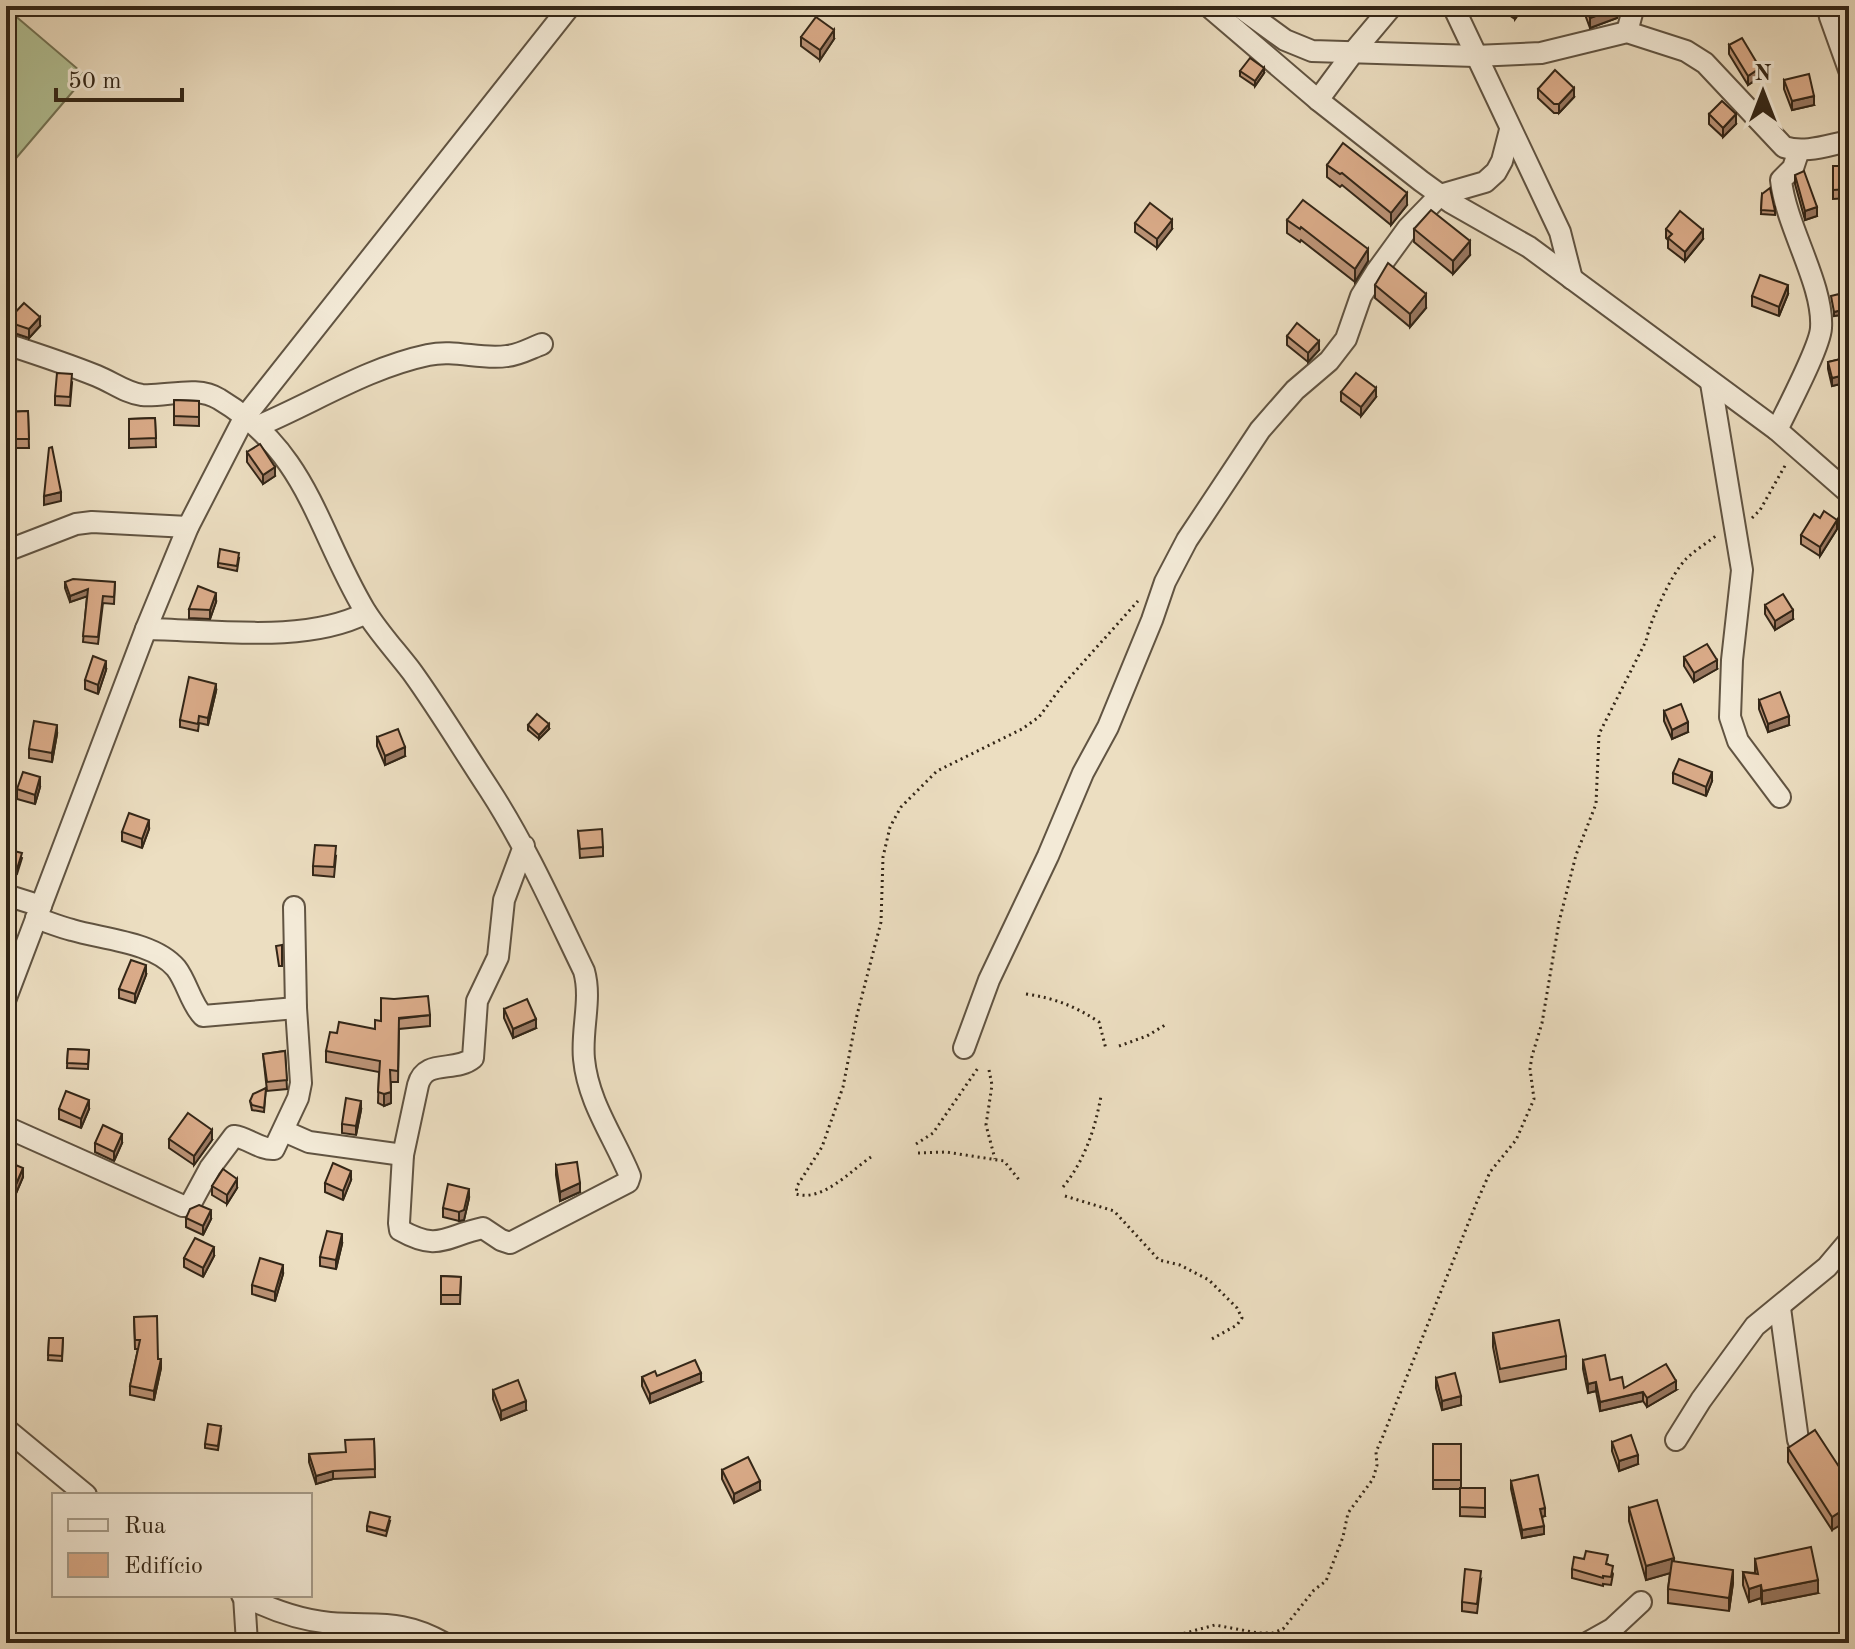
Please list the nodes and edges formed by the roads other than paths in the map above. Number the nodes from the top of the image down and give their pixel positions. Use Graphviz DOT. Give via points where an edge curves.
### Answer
graph roads {
  1 [pos="570,6"];
  2 [pos="1208,6"];
  3 [pos="1238,6"];
  4 [pos="1392,6"];
  5 [pos="1453,6"];
  6 [pos="1634,6"];
  7 [pos="1828,6"];
  8 [pos="1627,32"];
  9 [pos="1355,50"];
  10 [pos="1475,56"];
  11 [pos="1849,70"];
  12 [pos="1318,100"];
  13 [pos="1510,130"];
  14 [pos="1849,141"];
  15 [pos="1794,150"];
  16 [pos="1440,195"];
  17 [pos="1572,279"];
  18 [pos="6,344"];
  19 [pos="542,344"];
  20 [pos="1711,383"];
  21 [pos="251,422"];
  22 [pos="1777,430"];
  23 [pos="1849,493"];
  24 [pos="188,527"];
  25 [pos="6,551"];
  26 [pos="366,613"];
  27 [pos="146,629"];
  28 [pos="1780,797"];
  29 [pos="524,846"];
  30 [pos="6,895"];
  31 [pos="294,907"];
  32 [pos="38,912"];
  33 [pos="6,998"];
  34 [pos="296,1008"];
  35 [pos="964,1048"];
  36 [pos="6,1127"];
  37 [pos="284,1131"];
  38 [pos="403,1155"];
  39 [pos="1849,1241"];
  40 [pos="1780,1308"];
  41 [pos="6,1429"];
  42 [pos="1676,1440"];
  43 [pos="1798,1440"];
  44 [pos="84,1493"];
  45 [pos="243,1597"];
  46 [pos="245,1597"];
  47 [pos="1641,1602"];
  48 [pos="247,1643"];
  49 [pos="444,1643"];
  50 [pos="1587,1643"];
  1 -- 21 [label="street"];
  2 -- 12 [label="street"];
  3 -- 9 [label="street" via="1285,40 1312,51"];
  4 -- 9 [label="street"];
  5 -- 10 [label="street"];
  6 -- 8 [label="street"];
  7 -- 11 [label="street"];
  8 -- 10 [label="street" via="1541,53"];
  8 -- 15 [label="street" via="1686,51 1705,63 1784,147"];
  9 -- 10 [label="street"];
  9 -- 12 [label="street"];
  10 -- 13 [label="street"];
  12 -- 16 [label="street"];
  13 -- 16 [label="street" via="1496,172 1485,182"];
  13 -- 17 [label="street" via="1560,232"];
  14 -- 15 [label="street"];
  15 -- 22 [label="street" via="1793,168 1781,180 1783,199 1810,275 1821,328"];
  16 -- 17 [label="street" via="1505,231"];
  16 -- 35 [label="street" via="1376,272 1346,339 1260,430 1187,540 1108,727 989,980"];
  17 -- 20 [label="street"];
  18 -- 21 [label="street" via="129,393 217,397"];
  19 -- 21 [label="street" via="510,356 427,355 348,381 297,410"];
  20 -- 22 [label="street"];
  20 -- 28 [label="street" via="1742,570 1730,717 1738,741"];
  21 -- 24 [label="street"];
  21 -- 26 [label="street" via="282,452 306,487"];
  22 -- 23 [label="street"];
  24 -- 25 [label="street" via="76,524"];
  24 -- 27 [label="street"];
  26 -- 27 [label="street" via="327,628 291,632"];
  26 -- 29 [label="street" via="414,675"];
  27 -- 32 [label="street"];
  29 -- 38 [label="street" via="504,900 498,957 477,1001 473,1058 465,1064 426,1069 420,1076"];
  29 -- 38 [label="street" via="588,985 584,1057 589,1091 625,1163 628,1182 510,1243 483,1228 423,1242 400,1230"];
  30 -- 32 [label="street"];
  31 -- 34 [label="street"];
  32 -- 33 [label="street"];
  32 -- 34 [label="street" via="71,930 160,955 175,967 203,1016"];
  34 -- 37 [label="street" via="301,1083"];
  36 -- 37 [label="street" via="183,1206 190,1205 234,1136 270,1150"];
  37 -- 38 [label="street" via="309,1142"];
  39 -- 40 [label="street"];
  40 -- 42 [label="street" via="1755,1326"];
  40 -- 43 [label="street"];
  41 -- 44 [label="street"];
  45 -- 48 [label="street"];
  46 -- 49 [label="street" via="294,1617 397,1624"];
  47 -- 50 [label="street"];
}
